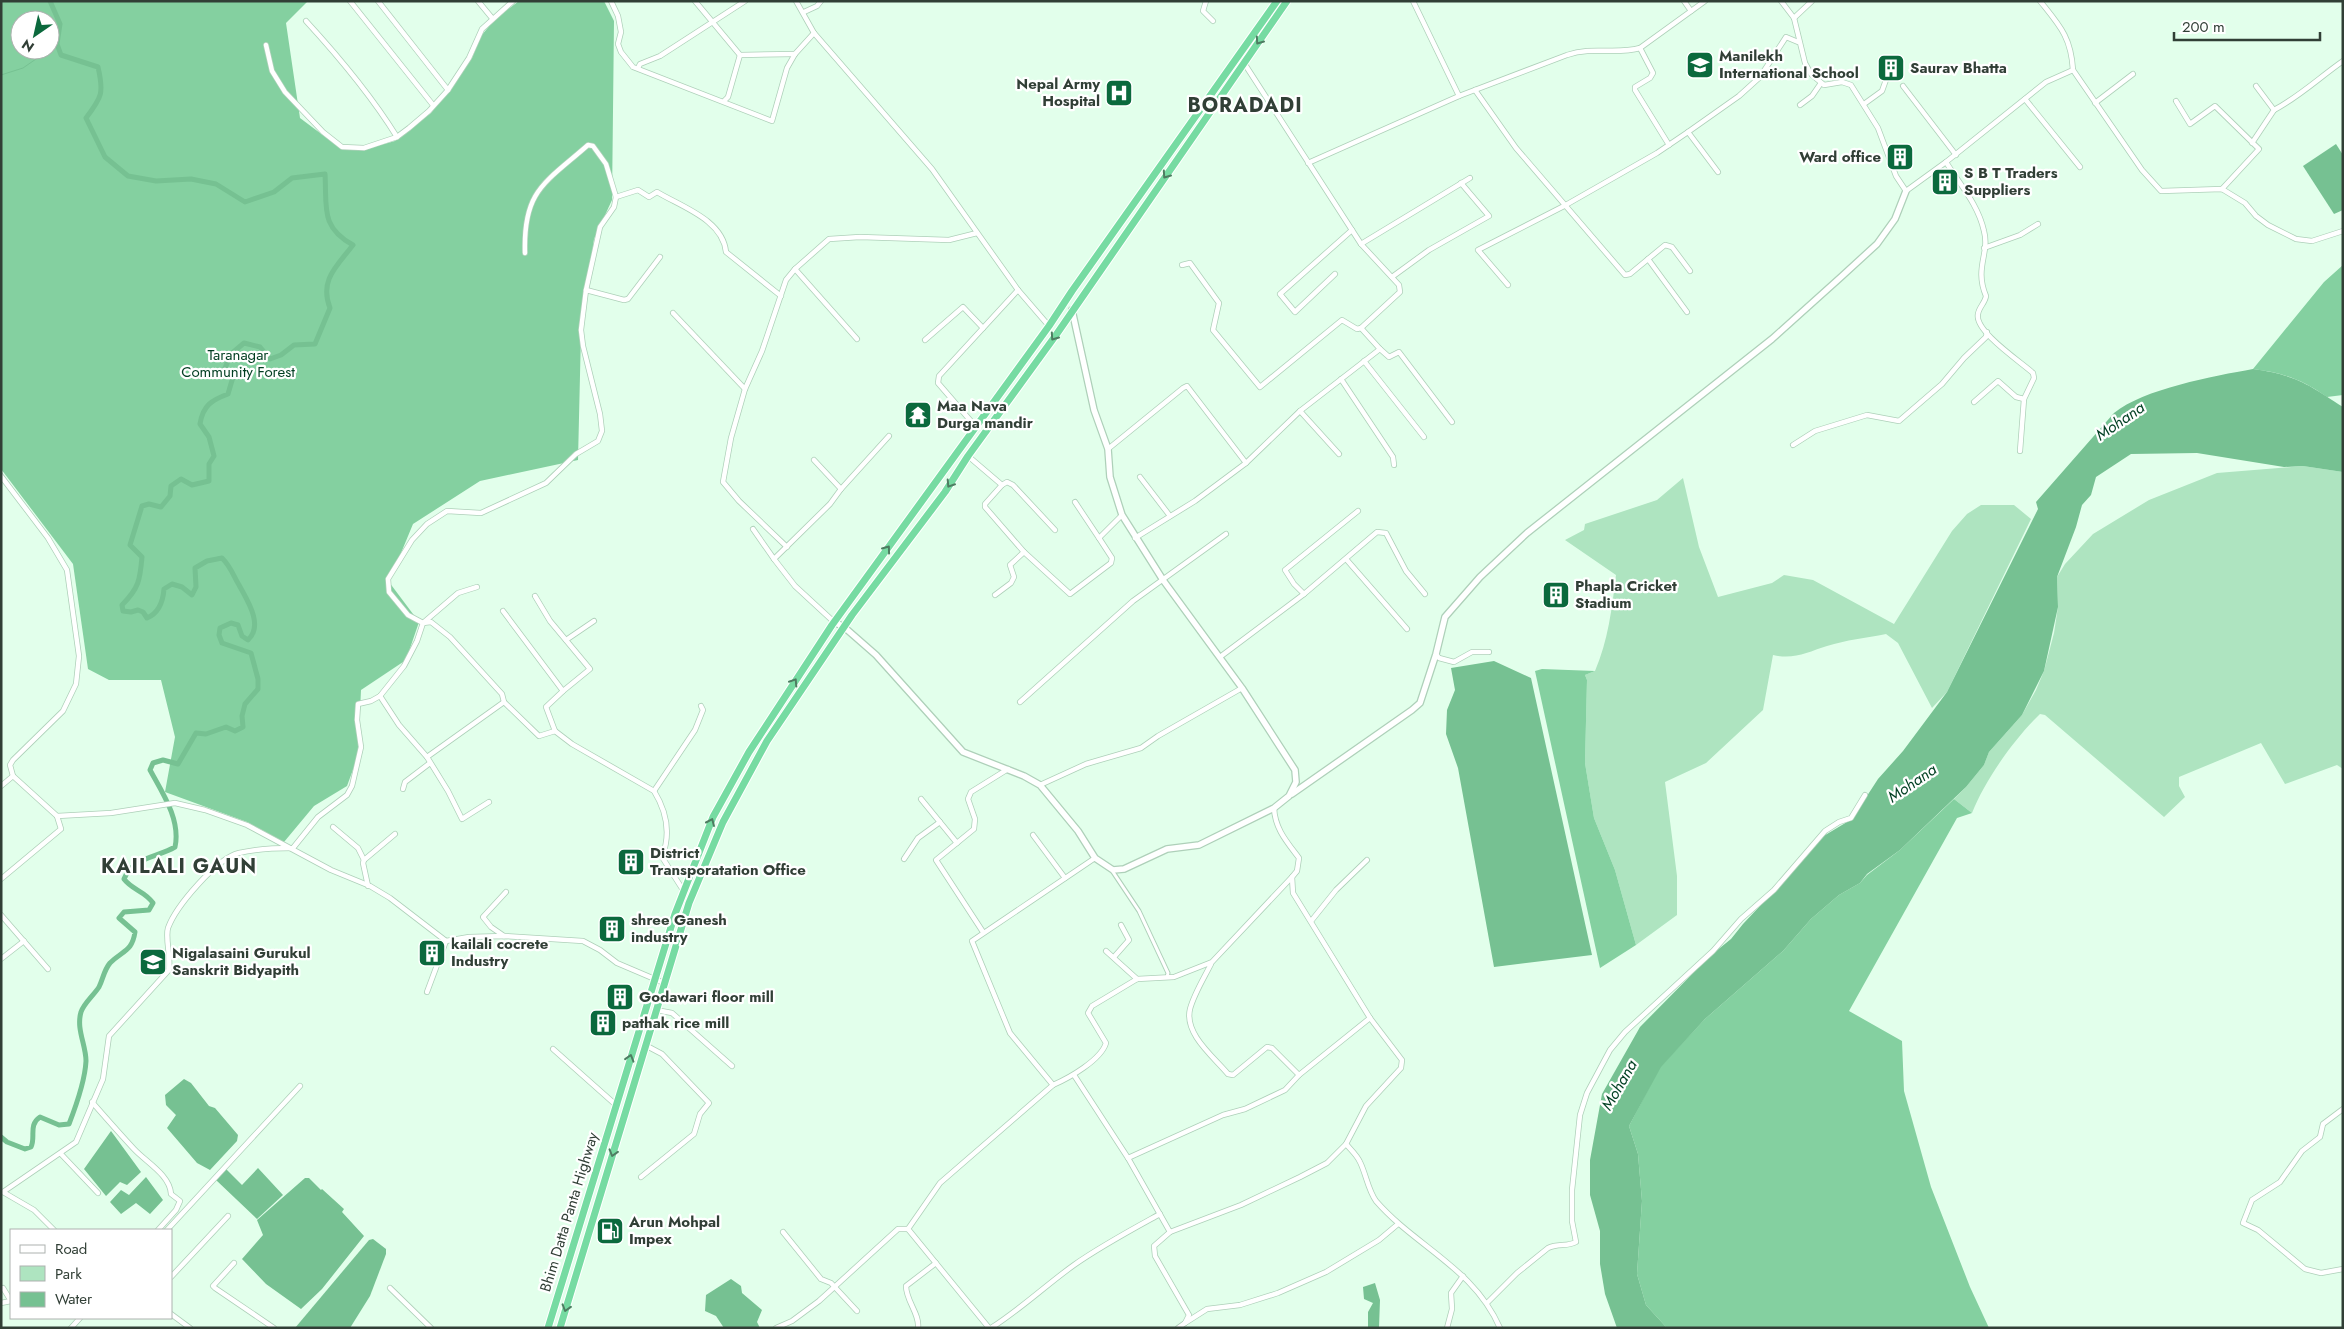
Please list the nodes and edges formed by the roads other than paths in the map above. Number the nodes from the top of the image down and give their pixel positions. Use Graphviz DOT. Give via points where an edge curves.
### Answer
graph roads {
  1 [pos="350,1"];
  2 [pos="378,1"];
  3 [pos="478,1"];
  4 [pos="514,1"];
  5 [pos="611,1"];
  6 [pos="695,1"];
  7 [pos="745,1"];
  8 [pos="796,1"];
  9 [pos="820,1"];
  10 [pos="1206,1"];
  11 [pos="1277,1"];
  12 [pos="1287,1"];
  13 [pos="1412,1"];
  14 [pos="1684,1"];
  15 [pos="1705,1"];
  16 [pos="1782,1"];
  17 [pos="1812,1"];
  18 [pos="2040,1"];
  19 [pos="1691,11"];
  20 [pos="804,12"];
  21 [pos="492,18"];
  22 [pos="1794,18"];
  23 [pos="306,21"];
  24 [pos="1213,21"];
  25 [pos="711,22"];
  26 [pos="814,33"];
  27 [pos="1798,42"];
  28 [pos="266,45"];
  29 [pos="1640,48"];
  30 [pos="795,54"];
  31 [pos="740,55"];
  32 [pos="2343,61"];
  33 [pos="1244,63"];
  34 [pos="638,68"];
  35 [pos="2073,70"];
  36 [pos="2133,74"];
  37 [pos="1887,77"];
  38 [pos="1821,83"];
  39 [pos="1903,86"];
  40 [pos="2256,86"];
  41 [pos="448,90"];
  42 [pos="1475,90"];
  43 [pos="1459,96"];
  44 [pos="2025,99"];
  45 [pos="723,101"];
  46 [pos="2176,101"];
  47 [pos="2095,102"];
  48 [pos="1864,104"];
  49 [pos="433,105"];
  50 [pos="1800,105"];
  51 [pos="2274,110"];
  52 [pos="1688,132"];
  53 [pos="397,137"];
  54 [pos="2252,143"];
  55 [pos="1669,145"];
  56 [pos="1956,155"];
  57 [pos="1946,162"];
  58 [pos="1308,164"];
  59 [pos="2080,167"];
  60 [pos="1718,172"];
  61 [pos="1470,178"];
  62 [pos="1461,183"];
  63 [pos="2222,189"];
  64 [pos="1906,191"];
  65 [pos="616,197"];
  66 [pos="1564,206"];
  67 [pos="2038,224"];
  68 [pos="1352,230"];
  69 [pos="2343,231"];
  70 [pos="977,233"];
  71 [pos="1361,244"];
  72 [pos="1984,248"];
  73 [pos="525,253"];
  74 [pos="660,257"];
  75 [pos="1648,260"];
  76 [pos="1182,265"];
  77 [pos="795,269"];
  78 [pos="1690,271"];
  79 [pos="1335,274"];
  80 [pos="1392,277"];
  81 [pos="1508,285"];
  82 [pos="586,290"];
  83 [pos="1018,290"];
  84 [pos="781,296"];
  85 [pos="1072,310"];
  86 [pos="1687,312"];
  87 [pos="673,313"];
  88 [pos="1050,326"];
  89 [pos="983,328"];
  90 [pos="1361,328"];
  91 [pos="1987,332"];
  92 [pos="857,339"];
  93 [pos="925,340"];
  94 [pos="1380,349"];
  95 [pos="1364,362"];
  96 [pos="1341,379"];
  97 [pos="745,389"];
  98 [pos="2024,399"];
  99 [pos="1974,402"];
  100 [pos="1300,411"];
  101 [pos="1452,422"];
  102 [pos="976,427"];
  103 [pos="889,436"];
  104 [pos="1424,437"];
  105 [pos="1793,445"];
  106 [pos="1108,449"];
  107 [pos="2020,451"];
  108 [pos="1339,454"];
  109 [pos="968,456"];
  110 [pos="814,460"];
  111 [pos="1246,463"];
  112 [pos="1394,465"];
  113 [pos="1,476"];
  114 [pos="1140,477"];
  115 [pos="1002,485"];
  116 [pos="841,488"];
  117 [pos="1075,502"];
  118 [pos="1358,511"];
  119 [pos="1122,515"];
  120 [pos="1170,516"];
  121 [pos="753,529"];
  122 [pos="1056,530"];
  123 [pos="1226,534"];
  124 [pos="1099,538"];
  125 [pos="1135,538"];
  126 [pos="787,547"];
  127 [pos="1024,552"];
  128 [pos="774,559"];
  129 [pos="1346,559"];
  130 [pos="1163,580"];
  131 [pos="477,587"];
  132 [pos="994,594"];
  133 [pos="1304,594"];
  134 [pos="1425,594"];
  135 [pos="535,596"];
  136 [pos="503,611"];
  137 [pos="594,620"];
  138 [pos="834,622"];
  139 [pos="423,623"];
  140 [pos="844,627"];
  141 [pos="1407,629"];
  142 [pos="566,640"];
  143 [pos="1489,652"];
  144 [pos="1436,654"];
  145 [pos="1220,657"];
  146 [pos="1242,688"];
  147 [pos="563,691"];
  148 [pos="380,696"];
  149 [pos="504,702"];
  150 [pos="1020,702"];
  151 [pos="701,706"];
  152 [pos="555,731"];
  153 [pos="427,756"];
  154 [pos="430,762"];
  155 [pos="1008,769"];
  156 [pos="13,776"];
  157 [pos="1040,785"];
  158 [pos="1,786"];
  159 [pos="403,789"];
  160 [pos="654,791"];
  161 [pos="1865,795"];
  162 [pos="1290,796"];
  163 [pos="921,799"];
  164 [pos="489,802"];
  165 [pos="1274,808"];
  166 [pos="57,816"];
  167 [pos="940,822"];
  168 [pos="334,827"];
  169 [pos="395,834"];
  170 [pos="1033,835"];
  171 [pos="957,843"];
  172 [pos="293,848"];
  173 [pos="1094,858"];
  174 [pos="904,859"];
  175 [pos="364,860"];
  176 [pos="1367,860"];
  177 [pos="1110,868"];
  178 [pos="1292,877"];
  179 [pos="1065,878"];
  180 [pos="1,879"];
  181 [pos="368,886"];
  182 [pos="683,890"];
  183 [pos="506,892"];
  184 [pos="1,915"];
  185 [pos="1312,920"];
  186 [pos="1121,925"];
  187 [pos="983,932"];
  188 [pos="505,936"];
  189 [pos="446,941"];
  190 [pos="24,942"];
  191 [pos="1106,951"];
  192 [pos="1114,957"];
  193 [pos="1,959"];
  194 [pos="1212,962"];
  195 [pos="48,969"];
  196 [pos="1166,978"];
  197 [pos="1137,979"];
  198 [pos="655,980"];
  199 [pos="664,983"];
  200 [pos="427,992"];
  201 [pos="656,1010"];
  202 [pos="1370,1018"];
  203 [pos="645,1045"];
  204 [pos="553,1049"];
  205 [pos="732,1066"];
  206 [pos="1074,1075"];
  207 [pos="1299,1075"];
  208 [pos="1053,1085"];
  209 [pos="300,1086"];
  210 [pos="92,1102"];
  211 [pos="616,1104"];
  212 [pos="2343,1109"];
  213 [pos="1346,1144"];
  214 [pos="62,1154"];
  215 [pos="1128,1158"];
  216 [pos="641,1177"];
  217 [pos="2,1192"];
  218 [pos="98,1194"];
  219 [pos="1160,1214"];
  220 [pos="228,1216"];
  221 [pos="1398,1224"];
  222 [pos="53,1229"];
  223 [pos="159,1229"];
  224 [pos="168,1229"];
  225 [pos="908,1229"];
  226 [pos="783,1232"];
  227 [pos="1170,1232"];
  228 [pos="936,1262"];
  229 [pos="234,1263"];
  230 [pos="2343,1269"];
  231 [pos="172,1276"];
  232 [pos="1463,1276"];
  233 [pos="3,1288"];
  234 [pos="390,1288"];
  235 [pos="834,1288"];
  236 [pos="10,1299"];
  237 [pos="1487,1303"];
  238 [pos="857,1311"];
  239 [pos="172,1315"];
  240 [pos="1185,1323"];
  241 [pos="190,1328"];
  242 [pos="274,1328"];
  243 [pos="431,1328"];
  244 [pos="548,1328"];
  245 [pos="560,1328"];
  246 [pos="776,1328"];
  247 [pos="918,1328"];
  248 [pos="990,1328"];
  249 [pos="1178,1328"];
  250 [pos="1448,1328"];
  251 [pos="1500,1328"];
  1 -- 49 [label="street"];
  2 -- 41 [label="street"];
  3 -- 21 [label="street"];
  4 -- 21 [label="street"];
  5 -- 34 [label="street" via="618,16 621,52 629,64"];
  6 -- 25 [label="street"];
  7 -- 25 [label="street"];
  8 -- 20 [label="street"];
  9 -- 20 [label="street"];
  10 -- 24 [label="street" via="1203,11"];
  11 -- 88 [label="highway, Bhim Datta Panta Highway"];
  12 -- 33 [label="highway, Bhim Datta Panta Highway, one-way"];
  13 -- 43 [label="street"];
  14 -- 19 [label="street"];
  15 -- 19 [label="street"];
  16 -- 22 [label="street"];
  17 -- 22 [label="street"];
  18 -- 35 [label="street" via="2065,32 2072,51"];
  19 -- 29 [label="street"];
  20 -- 26 [label="street"];
  21 -- 41 [label="street" via="482,29 469,58"];
  22 -- 27 [label="street"];
  23 -- 53 [label="street" via="333,51"];
  25 -- 31 [label="street"];
  25 -- 34 [label="street"];
  26 -- 30 [label="street"];
  26 -- 70 [label="street" via="932,169"];
  27 -- 38 [label="street" via="1811,74"];
  27 -- 52 [label="street" via="1786,37 1760,77"];
  28 -- 53 [label="street" via="272,71 285,92 342,148 364,148"];
  29 -- 42 [label="street" via="1628,52 1582,50"];
  29 -- 55 [label="street" via="1653,73 1635,86 1636,90"];
  30 -- 31 [label="street"];
  30 -- 45 [label="street" via="787,68 772,121"];
  31 -- 45 [label="street" via="728,97 726,102"];
  32 -- 51 [label="street"];
  33 -- 58 [label="street"];
  33 -- 85 [label="highway, Bhim Datta Panta Highway, one-way"];
  34 -- 45 [label="street"];
  35 -- 44 [label="street" via="2046,82"];
  35 -- 47 [label="street"];
  36 -- 47 [label="street"];
  37 -- 48 [label="street" via="1882,91"];
  38 -- 48 [label="street" via="1851,85"];
  38 -- 50 [label="street"];
  39 -- 56 [label="street"];
  40 -- 51 [label="street"];
  41 -- 49 [label="street"];
  42 -- 43 [label="street"];
  42 -- 66 [label="street" via="1516,148"];
  43 -- 58 [label="street"];
  44 -- 56 [label="street"];
  44 -- 59 [label="street"];
  46 -- 54 [label="street" via="2190,124 2215,106"];
  47 -- 63 [label="street" via="2142,170 2161,191"];
  48 -- 64 [label="street"];
  49 -- 53 [label="street"];
  51 -- 54 [label="street"];
  52 -- 55 [label="street"];
  52 -- 60 [label="street"];
  54 -- 63 [label="street" via="2259,149"];
  55 -- 66 [label="street"];
  56 -- 57 [label="street"];
  57 -- 64 [label="street"];
  57 -- 72 [label="street" via="1977,212 1984,232"];
  58 -- 68 [label="street"];
  61 -- 62 [label="street"];
  62 -- 71 [label="street"];
  62 -- 80 [label="street" via="1490,216 1429,250"];
  63 -- 69 [label="street" via="2244,203 2268,225 2296,239 2312,241"];
  64 -- 144 [label="main road" via="1895,219 1877,244 1772,339 1527,533 1480,577 1445,617"];
  65 -- 73 [label="street" via="606,164 593,146 588,145 539,189 529,205"];
  65 -- 82 [label="street" via="614,207 600,227"];
  65 -- 84 [label="street" via="638,190 649,197 657,192 712,224 726,243 726,252"];
  66 -- 75 [label="street" via="1625,275"];
  66 -- 81 [label="street" via="1478,250"];
  67 -- 72 [label="street"];
  68 -- 71 [label="street"];
  68 -- 79 [label="street" via="1280,294 1295,312"];
  70 -- 77 [label="street" via="949,240 829,239"];
  70 -- 83 [label="street"];
  71 -- 80 [label="street"];
  72 -- 91 [label="street" via="1980,277 1986,296 1978,314"];
  74 -- 82 [label="street" via="628,299"];
  75 -- 78 [label="street" via="1665,245 1672,247"];
  75 -- 86 [label="street"];
  76 -- 90 [label="street" via="1190,263 1219,303 1213,330 1260,387 1342,320"];
  77 -- 84 [label="street" via="786,280"];
  77 -- 92 [label="street"];
  80 -- 90 [label="street" via="1400,292"];
  82 -- 139 [label="street" via="581,330 600,414 602,431 598,440 576,454 546,483 481,514 447,511 427,524 412,540 388,579 389,592 408,615"];
  83 -- 88 [label="street"];
  83 -- 89 [label="street"];
  84 -- 97 [label="street"];
  85 -- 106 [label="main road" via="1094,410"];
  85 -- 109 [label="highway, Bhim Datta Panta Highway, one-way"];
  87 -- 97 [label="street"];
  88 -- 102 [label="highway, Bhim Datta Panta Highway"];
  89 -- 93 [label="street" via="963,307"];
  89 -- 102 [label="street" via="939,376 938,383"];
  90 -- 94 [label="street"];
  91 -- 98 [label="street" via="2033,373 2034,378"];
  91 -- 105 [label="street" via="1986,337 1942,384 1899,420 1867,415 1815,431"];
  94 -- 95 [label="street"];
  94 -- 101 [label="street" via="1389,357 1399,352"];
  95 -- 96 [label="street"];
  95 -- 104 [label="street"];
  96 -- 100 [label="street"];
  96 -- 112 [label="street" via="1393,457"];
  97 -- 126 [label="street" via="723,482"];
  98 -- 99 [label="street" via="1998,381"];
  98 -- 107 [label="street"];
  100 -- 108 [label="street"];
  100 -- 111 [label="street"];
  138 -- 102 [label="highway, Bhim Datta Panta Highway, one-way"];
  103 -- 116 [label="street"];
  106 -- 111 [label="street" via="1187,386"];
  106 -- 119 [label="main road" via="1110,477"];
  109 -- 115 [label="street"];
  109 -- 140 [label="highway, Bhim Datta Panta Highway, one-way" via="945,492"];
  110 -- 116 [label="street"];
  111 -- 120 [label="street"];
  113 -- 156 [label="street" via="64,564 79,656 72,695 63,711 12,760"];
  114 -- 120 [label="street"];
  115 -- 122 [label="street" via="1007,482 1013,485"];
  115 -- 127 [label="street" via="985,507"];
  116 -- 126 [label="street" via="830,504"];
  117 -- 124 [label="street"];
  118 -- 133 [label="street" via="1285,570"];
  119 -- 124 [label="street"];
  119 -- 125 [label="main road"];
  120 -- 125 [label="street"];
  121 -- 128 [label="street"];
  123 -- 130 [label="street"];
  124 -- 127 [label="street" via="1113,561 1070,594"];
  125 -- 130 [label="main road"];
  126 -- 128 [label="street"];
  127 -- 132 [label="street" via="1010,565 1014,577 1012,583"];
  128 -- 138 [label="street" via="795,586"];
  129 -- 133 [label="street"];
  129 -- 134 [label="street" via="1377,532 1386,533 1406,571"];
  129 -- 141 [label="street"];
  130 -- 145 [label="main road"];
  130 -- 150 [label="street" via="1133,602"];
  131 -- 139 [label="street" via="458,593"];
  133 -- 145 [label="street"];
  135 -- 142 [label="street"];
  136 -- 147 [label="street"];
  137 -- 142 [label="street"];
  138 -- 140 [label="main road"];
  182 -- 138 [label="highway, Bhim Datta Panta Highway, one-way" via="713,817 749,752"];
  139 -- 148 [label="street" via="418,641 404,666"];
  139 -- 149 [label="street" via="431,622 450,637 502,694"];
  140 -- 155 [label="main road" via="876,656 963,752"];
  140 -- 199 [label="highway, Bhim Datta Panta Highway" via="767,741 723,822 690,903"];
  142 -- 147 [label="street" via="590,669"];
  143 -- 144 [label="street" via="1472,652 1454,662"];
  144 -- 162 [label="main road" via="1420,703"];
  145 -- 146 [label="main road"];
  146 -- 157 [label="street" via="1142,748 1086,764"];
  146 -- 162 [label="main road" via="1295,770 1296,782"];
  147 -- 152 [label="street" via="546,707"];
  148 -- 153 [label="street" via="399,725"];
  148 -- 172 [label="street" via="358,704 361,746 347,795 318,817"];
  149 -- 152 [label="street" via="539,736"];
  149 -- 153 [label="street"];
  151 -- 160 [label="street" via="703,710 695,730"];
  152 -- 160 [label="street"];
  153 -- 154 [label="street"];
  154 -- 159 [label="street" via="405,782"];
  154 -- 164 [label="street" via="462,819"];
  155 -- 157 [label="main road"];
  155 -- 171 [label="street" via="971,792 968,799 975,819 974,829"];
  156 -- 158 [label="street"];
  156 -- 166 [label="street"];
  157 -- 173 [label="main road" via="1078,831"];
  160 -- 182 [label="street" via="667,830 668,842 662,857"];
  161 -- 237 [label="street" via="1851,818 1825,831 1774,890 1610,1050 1587,1093 1580,1115 1572,1190 1576,1242 1548,1248"];
  162 -- 165 [label="main road"];
  163 -- 167 [label="street"];
  165 -- 177 [label="main road" via="1199,845 1167,849 1120,870"];
  165 -- 178 [label="street" via="1280,833 1298,858 1297,871"];
  166 -- 172 [label="street" via="181,804 247,825"];
  166 -- 180 [label="street" via="61,829"];
  167 -- 171 [label="street"];
  167 -- 174 [label="street" via="918,838"];
  168 -- 175 [label="street" via="358,848"];
  169 -- 175 [label="street"];
  170 -- 179 [label="street"];
  171 -- 187 [label="street" via="936,860"];
  172 -- 181 [label="street"];
  172 -- 210 [label="street" via="238,853 217,866 184,903 167,931 171,959 169,970 110,1036 103,1079"];
  173 -- 177 [label="main road"];
  173 -- 179 [label="street"];
  175 -- 181 [label="street"];
  176 -- 185 [label="street" via="1336,890"];
  177 -- 196 [label="street" via="1139,911 1168,973"];
  178 -- 185 [label="street" via="1293,893"];
  178 -- 194 [label="street"];
  179 -- 187 [label="street"];
  181 -- 189 [label="street" via="390,898"];
  182 -- 198 [label="highway, Bhim Datta Panta Highway"];
  183 -- 188 [label="street" via="484,917 491,927"];
  184 -- 190 [label="street"];
  185 -- 202 [label="street"];
  186 -- 192 [label="street" via="1129,940"];
  187 -- 208 [label="street" via="972,941 1002,1016 1010,1033"];
  188 -- 189 [label="street"];
  188 -- 198 [label="street" via="583,941 617,963"];
  189 -- 200 [label="street"];
  190 -- 193 [label="street"];
  190 -- 195 [label="street"];
  191 -- 192 [label="street"];
  192 -- 197 [label="street"];
  194 -- 196 [label="street"];
  194 -- 207 [label="street" via="1190,1009 1192,1031 1197,1039 1233,1076 1267,1047 1272,1048"];
  196 -- 197 [label="street"];
  197 -- 206 [label="street" via="1092,1006 1088,1013 1106,1043 1104,1049"];
  198 -- 199 [label="street"];
  211 -- 198 [label="highway, Bhim Datta Panta Highway, one-way"];
  199 -- 201 [label="highway, Bhim Datta Panta Highway"];
  201 -- 203 [label="highway, Bhim Datta Panta Highway"];
  201 -- 205 [label="street" via="672,1013"];
  202 -- 207 [label="street"];
  202 -- 213 [label="street" via="1402,1060 1401,1068 1366,1106"];
  203 -- 216 [label="street" via="662,1054 709,1103 700,1114 694,1134"];
  203 -- 245 [label="highway, Bhim Datta Panta Highway, one-way"];
  204 -- 211 [label="street"];
  206 -- 208 [label="street"];
  206 -- 215 [label="street"];
  207 -- 215 [label="street" via="1284,1090 1264,1101 1223,1115"];
  208 -- 225 [label="street" via="940,1183"];
  209 -- 224 [label="street"];
  210 -- 214 [label="street" via="76,1142"];
  210 -- 223 [label="street" via="162,1176 171,1187 171,1194 180,1201"];
  211 -- 244 [label="highway, Bhim Datta Panta Highway"];
  212 -- 230 [label="street" via="2323,1124 2320,1137 2302,1151 2280,1182 2252,1200 2243,1223 2258,1230 2313,1273"];
  213 -- 221 [label="street" via="1360,1161 1374,1198"];
  213 -- 227 [label="street" via="1327,1163 1300,1177 1242,1205"];
  214 -- 217 [label="street" via="55,1155"];
  214 -- 218 [label="street"];
  215 -- 219 [label="street"];
  217 -- 222 [label="street" via="34,1210"];
  219 -- 227 [label="street"];
  219 -- 248 [label="street" via="1112,1240"];
  220 -- 231 [label="street"];
  221 -- 232 [label="street"];
  221 -- 240 [label="street" via="1379,1240 1326,1272 1240,1305 1207,1309"];
  225 -- 228 [label="street"];
  225 -- 235 [label="street" via="898,1229"];
  226 -- 235 [label="street" via="821,1279 827,1280"];
  227 -- 240 [label="street" via="1154,1246 1154,1256 1189,1315"];
  228 -- 247 [label="street" via="906,1286 907,1299"];
  228 -- 248 [label="street"];
  229 -- 242 [label="street" via="213,1286"];
  232 -- 237 [label="street"];
  232 -- 250 [label="street" via="1451,1294"];
  233 -- 236 [label="street"];
  234 -- 243 [label="street"];
  235 -- 238 [label="street"];
  235 -- 246 [label="street" via="792,1321"];
  237 -- 251 [label="street"];
  239 -- 241 [label="street"];
  240 -- 249 [label="street"];
}
